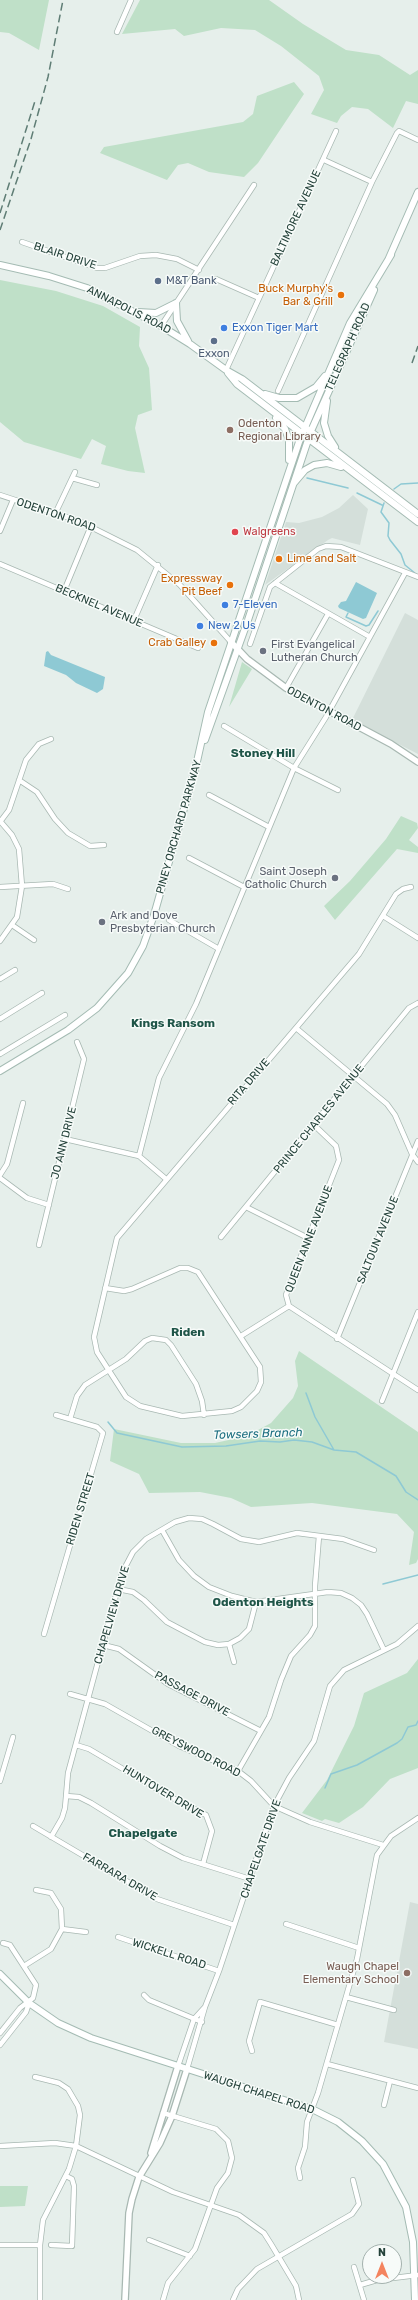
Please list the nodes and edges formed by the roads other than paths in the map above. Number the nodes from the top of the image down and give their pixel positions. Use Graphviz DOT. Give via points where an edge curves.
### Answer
graph roads {
  1 [pos="131,0"];
  2 [pos="117,32"];
  3 [pos="336,131"];
  4 [pos="418,140"];
  5 [pos="324,160"];
  6 [pos="372,182"];
  7 [pos="254,185"];
  8 [pos="418,192"];
  9 [pos="22,242"];
  10 [pos="391,255"];
  11 [pos="1,265"];
  12 [pos="199,270"];
  13 [pos="216,279"];
  14 [pos="260,298"];
  15 [pos="176,303"];
  16 [pos="134,311"];
  17 [pos="161,326"];
  18 [pos="190,344"];
  19 [pos="330,368"];
  20 [pos="226,370"];
  21 [pos="330,387"];
  22 [pos="257,390"];
  23 [pos="278,391"];
  24 [pos="268,409"];
  25 [pos="304,426"];
  26 [pos="311,431"];
  27 [pos="302,434"];
  28 [pos="308,439"];
  29 [pos="351,461"];
  30 [pos="346,469"];
  31 [pos="75,472"];
  32 [pos="288,472"];
  33 [pos="72,478"];
  34 [pos="97,485"];
  35 [pos="291,487"];
  36 [pos="0,495"];
  37 [pos="13,500"];
  38 [pos="55,514"];
  39 [pos="418,514"];
  40 [pos="418,522"];
  41 [pos="91,526"];
  42 [pos="0,531"];
  43 [pos="0,564"];
  44 [pos="158,565"];
  45 [pos="405,573"];
  46 [pos="418,577"];
  47 [pos="275,583"];
  48 [pos="64,591"];
  49 [pos="328,614"];
  50 [pos="134,620"];
  51 [pos="248,620"];
  52 [pos="258,624"];
  53 [pos="370,637"];
  54 [pos="231,642"];
  55 [pos="250,644"];
  56 [pos="198,648"];
  57 [pos="238,650"];
  58 [pos="286,688"];
  59 [pos="328,712"];
  60 [pos="224,726"];
  61 [pos="51,739"];
  62 [pos="200,752"];
  63 [pos="418,762"];
  64 [pos="294,768"];
  65 [pos="18,780"];
  66 [pos="338,790"];
  67 [pos="209,795"];
  68 [pos="0,821"];
  69 [pos="269,827"];
  70 [pos="104,845"];
  71 [pos="189,858"];
  72 [pos="22,886"];
  73 [pos="0,887"];
  74 [pos="244,887"];
  75 [pos="411,888"];
  76 [pos="68,889"];
  77 [pos="383,916"];
  78 [pos="169,920"];
  79 [pos="12,925"];
  80 [pos="418,938"];
  81 [pos="34,940"];
  82 [pos="0,941"];
  83 [pos="219,949"];
  84 [pos="15,970"];
  85 [pos="0,979"];
  86 [pos="42,993"];
  87 [pos="418,1003"];
  88 [pos="65,1015"];
  89 [pos="0,1019"];
  90 [pos="296,1028"];
  91 [pos="77,1042"];
  92 [pos="0,1054"];
  93 [pos="0,1071"];
  94 [pos="354,1076"];
  95 [pos="23,1103"];
  96 [pos="314,1125"];
  97 [pos="66,1139"];
  98 [pos="418,1141"];
  99 [pos="412,1154"];
  100 [pos="139,1156"];
  101 [pos="418,1162"];
  102 [pos="0,1175"];
  103 [pos="0,1178"];
  104 [pos="166,1179"];
  105 [pos="48,1206"];
  106 [pos="246,1207"];
  107 [pos="221,1237"];
  108 [pos="308,1238"];
  109 [pos="39,1245"];
  110 [pos="105,1288"];
  111 [pos="289,1306"];
  112 [pos="418,1312"];
  113 [pos="240,1336"];
  114 [pos="337,1338"];
  115 [pos="108,1371"];
  116 [pos="393,1374"];
  117 [pos="418,1390"];
  118 [pos="382,1400"];
  119 [pos="56,1415"];
  120 [pos="204,1415"];
  121 [pos="70,1419"];
  122 [pos="162,1530"];
  123 [pos="319,1536"];
  124 [pos="374,1550"];
  125 [pos="118,1589"];
  126 [pos="315,1594"];
  127 [pos="256,1602"];
  128 [pos="418,1626"];
  129 [pos="44,1634"];
  130 [pos="229,1644"];
  131 [pos="103,1645"];
  132 [pos="384,1650"];
  133 [pos="234,1662"];
  134 [pos="70,1694"];
  135 [pos="88,1699"];
  136 [pos="261,1730"];
  137 [pos="13,1737"];
  138 [pos="76,1746"];
  139 [pos="238,1771"];
  140 [pos="0,1781"];
  141 [pos="66,1796"];
  142 [pos="274,1806"];
  143 [pos="418,1818"];
  144 [pos="33,1826"];
  145 [pos="51,1837"];
  146 [pos="383,1845"];
  147 [pos="204,1864"];
  148 [pos="250,1879"];
  149 [pos="36,1890"];
  150 [pos="286,1924"];
  151 [pos="234,1925"];
  152 [pos="62,1929"];
  153 [pos="86,1932"];
  154 [pos="118,1937"];
  155 [pos="3,1943"];
  156 [pos="359,1948"];
  157 [pos="24,1966"];
  158 [pos="219,1971"];
  159 [pos="0,1974"];
  160 [pos="144,1995"];
  161 [pos="346,1997"];
  162 [pos="29,2003"];
  163 [pos="205,2007"];
  164 [pos="394,2010"];
  165 [pos="194,2019"];
  166 [pos="202,2022"];
  167 [pos="338,2025"];
  168 [pos="0,2033"];
  169 [pos="0,2045"];
  170 [pos="252,2051"];
  171 [pos="327,2064"];
  172 [pos="178,2066"];
  173 [pos="187,2069"];
  174 [pos="34,2077"];
  175 [pos="390,2081"];
  176 [pos="418,2088"];
  177 [pos="384,2104"];
  178 [pos="312,2109"];
  179 [pos="164,2113"];
  180 [pos="172,2116"];
  181 [pos="0,2146"];
  182 [pos="76,2146"];
  183 [pos="150,2157"];
  184 [pos="66,2176"];
  185 [pos="139,2177"];
  186 [pos="300,2178"];
  187 [pos="354,2180"];
  188 [pos="211,2205"];
  189 [pos="149,2240"];
  190 [pos="0,2245"];
  191 [pos="40,2245"];
  192 [pos="51,2245"];
  193 [pos="190,2256"];
  194 [pos="280,2256"];
  195 [pos="354,2267"];
  196 [pos="416,2275"];
  197 [pos="360,2285"];
  198 [pos="40,2300"];
  199 [pos="125,2300"];
  200 [pos="163,2300"];
  201 [pos="233,2300"];
  202 [pos="299,2300"];
  203 [pos="364,2300"];
  204 [pos="415,2300"];
  1 -- 2 [label="street"];
  3 -- 5 [label="street, BALTIMORE AVENUE"];
  4 -- 6 [label="street" via="398,131"];
  5 -- 6 [label="street"];
  5 -- 14 [label="street, BALTIMORE AVENUE"];
  6 -- 23 [label="street"];
  7 -- 12 [label="street"];
  8 -- 10 [label="main road, TELEGRAPH ROAD"];
  9 -- 12 [label="street, BLAIR DRIVE" via="98,268 156,254 177,259"];
  10 -- 19 [label="main road, TELEGRAPH ROAD" via="350,323"];
  10 -- 21 [label="main road, TELEGRAPH ROAD"];
  11 -- 16 [label="main road, ANNAPOLIS ROAD" via="75,284 101,293"];
  12 -- 15 [label="street"];
  13 -- 14 [label="street"];
  14 -- 20 [label="street, BALTIMORE AVENUE"];
  15 -- 16 [label="main road" via="156,313"];
  15 -- 17 [label="street"];
  15 -- 18 [label="main road" via="177,321"];
  16 -- 17 [label="main road, ANNAPOLIS ROAD"];
  17 -- 18 [label="main road, ANNAPOLIS ROAD"];
  18 -- 20 [label="main road, ANNAPOLIS ROAD"];
  19 -- 22 [label="main road" via="316,387 298,398 280,398"];
  19 -- 25 [label="main road, TELEGRAPH ROAD"];
  20 -- 22 [label="main road, ANNAPOLIS ROAD"];
  20 -- 24 [label="main road, ANNAPOLIS ROAD" via="237,384"];
  21 -- 26 [label="main road, TELEGRAPH ROAD"];
  21 -- 29 [label="main road" via="324,414 325,427 332,443"];
  22 -- 25 [label="main road, ANNAPOLIS ROAD"];
  24 -- 27 [label="main road, ANNAPOLIS ROAD"];
  24 -- 32 [label="main road" via="282,425 289,440"];
  25 -- 26 [label="main road, ANNAPOLIS ROAD"];
  25 -- 27 [label="main road, TELEGRAPH ROAD"];
  26 -- 28 [label="main road, TELEGRAPH ROAD"];
  26 -- 29 [label="main road, ANNAPOLIS ROAD"];
  27 -- 28 [label="main road, ANNAPOLIS ROAD"];
  27 -- 32 [label="main road, PINEY ORCHARD PARKWAY"];
  28 -- 30 [label="main road, ANNAPOLIS ROAD"];
  28 -- 35 [label="main road, PINEY ORCHARD PARKWAY"];
  29 -- 39 [label="main road, ANNAPOLIS ROAD"];
  30 -- 35 [label="main road" via="326,464 314,465 305,470"];
  30 -- 40 [label="main road, ANNAPOLIS ROAD"];
  31 -- 33 [label="street"];
  32 -- 54 [label="main road, PINEY ORCHARD PARKWAY"];
  33 -- 34 [label="street"];
  33 -- 38 [label="street"];
  35 -- 51 [label="main road, PINEY ORCHARD PARKWAY"];
  36 -- 37 [label="street, ODENTON ROAD"];
  37 -- 38 [label="street, ODENTON ROAD"];
  37 -- 42 [label="street"];
  38 -- 41 [label="street, ODENTON ROAD"];
  41 -- 44 [label="street, ODENTON ROAD" via="129,545"];
  41 -- 48 [label="street"];
  43 -- 48 [label="street, BECKNEL AVENUE"];
  44 -- 50 [label="street"];
  44 -- 54 [label="street, ODENTON ROAD" via="195,600"];
  45 -- 46 [label="street"];
  45 -- 47 [label="street" via="341,547 326,546 318,549"];
  45 -- 53 [label="street"];
  47 -- 49 [label="street"];
  47 -- 52 [label="street" via="270,587"];
  48 -- 50 [label="street, BECKNEL AVENUE"];
  49 -- 53 [label="street"];
  49 -- 58 [label="street"];
  50 -- 56 [label="street, BECKNEL AVENUE"];
  51 -- 52 [label="street"];
  51 -- 57 [label="main road, PINEY ORCHARD PARKWAY"];
  52 -- 55 [label="street"];
  53 -- 59 [label="street"];
  54 -- 57 [label="street, ODENTON ROAD"];
  54 -- 62 [label="main road, PINEY ORCHARD PARKWAY" via="208,712"];
  57 -- 58 [label="street, ODENTON ROAD" via="266,675"];
  57 -- 62 [label="main road, PINEY ORCHARD PARKWAY"];
  58 -- 59 [label="street, ODENTON ROAD"];
  59 -- 63 [label="street, ODENTON ROAD" via="391,744"];
  59 -- 64 [label="street"];
  60 -- 64 [label="street"];
  61 -- 65 [label="street" via="39,744 31,753"];
  62 -- 93 [label="main road, PINEY ORCHARD PARKWAY" via="154,915 136,960 118,987 97,1008 68,1030"];
  64 -- 66 [label="street"];
  64 -- 69 [label="street"];
  65 -- 68 [label="street" via="9,810"];
  65 -- 70 [label="street" via="37,792 68,833 90,846"];
  67 -- 69 [label="street"];
  68 -- 72 [label="street" via="12,835 19,849"];
  69 -- 74 [label="street"];
  71 -- 74 [label="street"];
  72 -- 73 [label="street"];
  72 -- 76 [label="street" via="58,885"];
  72 -- 79 [label="street" via="20,910"];
  74 -- 83 [label="street"];
  75 -- 77 [label="street, RITA DRIVE" via="403,889 396,894"];
  77 -- 80 [label="street"];
  77 -- 90 [label="street, RITA DRIVE" via="359,954"];
  78 -- 83 [label="street"];
  79 -- 81 [label="street"];
  79 -- 82 [label="street"];
  83 -- 100 [label="street" via="193,1010 159,1078"];
  84 -- 85 [label="street"];
  86 -- 89 [label="street"];
  87 -- 94 [label="street, PRINCE CHARLES AVENUE" via="409,1008"];
  88 -- 92 [label="street"];
  90 -- 94 [label="street"];
  90 -- 104 [label="street, RITA DRIVE"];
  91 -- 97 [label="street, JO ANN DRIVE" via="84,1059"];
  94 -- 96 [label="street, PRINCE CHARLES AVENUE"];
  94 -- 99 [label="street" via="387,1104 395,1115"];
  95 -- 102 [label="street" via="7,1164"];
  96 -- 106 [label="street, PRINCE CHARLES AVENUE"];
  96 -- 108 [label="street, QUEEN ANNE AVENUE" via="336,1146 339,1160"];
  97 -- 100 [label="street"];
  97 -- 105 [label="street, JO ANN DRIVE"];
  98 -- 99 [label="street, SALTOUN AVENUE"];
  99 -- 101 [label="street"];
  99 -- 114 [label="street, SALTOUN AVENUE"];
  100 -- 104 [label="street"];
  103 -- 105 [label="street" via="27,1198"];
  104 -- 110 [label="street, RITA DRIVE" via="117,1238"];
  105 -- 109 [label="street, JO ANN DRIVE"];
  106 -- 107 [label="street, PRINCE CHARLES AVENUE"];
  106 -- 108 [label="street"];
  108 -- 111 [label="street, QUEEN ANNE AVENUE" via="286,1295"];
  110 -- 113 [label="street, RITA DRIVE" via="124,1291 180,1268 193,1269 202,1276"];
  110 -- 115 [label="street, RITA DRIVE" via="94,1337 97,1352"];
  111 -- 113 [label="street"];
  111 -- 114 [label="street, QUEEN ANNE AVENUE"];
  112 -- 116 [label="street"];
  113 -- 120 [label="street, RITA DRIVE" via="260,1367 261,1382 242,1407"];
  114 -- 116 [label="street, QUEEN ANNE AVENUE"];
  115 -- 120 [label="street, RITA DRIVE" via="133,1403 172,1415"];
  115 -- 120 [label="street" via="126,1359 145,1341 152,1338 166,1340 196,1384"];
  115 -- 121 [label="street" via="80,1390"];
  116 -- 117 [label="street, QUEEN ANNE AVENUE"];
  116 -- 118 [label="street"];
  119 -- 121 [label="street, RIDEN STREET"];
  121 -- 129 [label="street, RIDEN STREET" via="101,1429 102,1439"];
  122 -- 123 [label="street, CHAPELVIEW DRIVE" via="174,1522 189,1518 202,1519 241,1539 259,1542 297,1533"];
  122 -- 125 [label="street, CHAPELVIEW DRIVE" via="146,1539 133,1552 122,1573"];
  122 -- 127 [label="street" via="179,1560 194,1576 210,1587"];
  123 -- 124 [label="street, CHAPELVIEW DRIVE" via="358,1542"];
  123 -- 126 [label="street"];
  125 -- 130 [label="street" via="132,1592 167,1622 205,1642"];
  125 -- 131 [label="street, CHAPELVIEW DRIVE"];
  126 -- 127 [label="street"];
  126 -- 132 [label="street" via="341,1593 356,1602 367,1614"];
  126 -- 136 [label="street" via="315,1626 286,1667"];
  127 -- 130 [label="street" via="249,1629"];
  128 -- 132 [label="street, CHAPELGATE DRIVE" via="406,1637"];
  130 -- 133 [label="street"];
  131 -- 135 [label="street, CHAPELVIEW DRIVE"];
  131 -- 136 [label="street, PASSAGE DRIVE" via="120,1649 168,1684"];
  132 -- 142 [label="street, CHAPELGATE DRIVE" via="344,1670 336,1678 325,1698 314,1741"];
  134 -- 135 [label="street, GREYSWOOD ROAD"];
  135 -- 138 [label="street, CHAPELVIEW DRIVE"];
  135 -- 139 [label="street, GREYSWOOD ROAD" via="105,1704 179,1746"];
  136 -- 139 [label="street"];
  137 -- 140 [label="street"];
  138 -- 141 [label="street, CHAPELVIEW DRIVE" via="66,1779"];
  138 -- 147 [label="street, HUNTOVER DRIVE" via="89,1749 206,1815 212,1831"];
  139 -- 142 [label="street, GREYSWOOD ROAD"];
  141 -- 145 [label="street, CHAPELVIEW DRIVE" via="62,1818"];
  141 -- 147 [label="street" via="78,1797 91,1803 160,1846 183,1858"];
  142 -- 146 [label="street, GREYSWOOD ROAD" via="310,1822"];
  142 -- 148 [label="street, CHAPELGATE DRIVE"];
  143 -- 146 [label="street" via="396,1832"];
  144 -- 145 [label="street, FARRARA DRIVE"];
  145 -- 151 [label="street, FARRARA DRIVE" via="157,1899"];
  146 -- 156 [label="street" via="373,1870"];
  147 -- 148 [label="street"];
  148 -- 151 [label="street, CHAPELGATE DRIVE"];
  149 -- 152 [label="street" via="51,1893 61,1909"];
  150 -- 156 [label="street"];
  151 -- 158 [label="street, CHAPELGATE DRIVE"];
  152 -- 153 [label="street"];
  152 -- 157 [label="street" via="51,1949"];
  154 -- 158 [label="street, WICKELL ROAD"];
  155 -- 157 [label="street" via="10,1945"];
  156 -- 161 [label="street"];
  157 -- 162 [label="street" via="36,1985"];
  158 -- 163 [label="street, CHAPELGATE DRIVE"];
  159 -- 162 [label="main road, WAUGH CHAPEL ROAD"];
  160 -- 165 [label="street" via="149,2000"];
  161 -- 164 [label="street"];
  161 -- 167 [label="street"];
  162 -- 168 [label="street" via="20,2008"];
  162 -- 169 [label="street" via="26,2012"];
  162 -- 172 [label="main road, WAUGH CHAPEL ROAD" via="58,2024 91,2038"];
  163 -- 165 [label="street, CHAPELGATE DRIVE"];
  163 -- 166 [label="street, CHAPELGATE DRIVE"];
  165 -- 166 [label="street"];
  165 -- 172 [label="street, CHAPELGATE DRIVE"];
  166 -- 173 [label="street, CHAPELGATE DRIVE"];
  167 -- 170 [label="street" via="260,2002 249,2041"];
  167 -- 171 [label="street"];
  171 -- 175 [label="street"];
  171 -- 178 [label="street"];
  172 -- 173 [label="main road, WAUGH CHAPEL ROAD"];
  172 -- 179 [label="street"];
  173 -- 178 [label="main road, WAUGH CHAPEL ROAD"];
  173 -- 180 [label="street"];
  174 -- 182 [label="street" via="59,2083 74,2097 80,2115"];
  175 -- 176 [label="street"];
  175 -- 177 [label="street"];
  178 -- 186 [label="street" via="298,2168"];
  178 -- 196 [label="main road, WAUGH CHAPEL ROAD" via="338,2122 362,2141 392,2178 406,2207"];
  179 -- 180 [label="street"];
  179 -- 183 [label="street"];
  180 -- 183 [label="street"];
  180 -- 188 [label="street" via="216,2129 228,2141 232,2158 228,2173 217,2188"];
  181 -- 182 [label="street" via="55,2143"];
  182 -- 184 [label="street"];
  182 -- 185 [label="street"];
  183 -- 185 [label="street"];
  184 -- 191 [label="street" via="47,2209"];
  184 -- 192 [label="street" via="72,2179 74,2186 72,2246"];
  185 -- 188 [label="street"];
  185 -- 199 [label="street" via="129,2213"];
  187 -- 194 [label="street" via="359,2204 352,2214"];
  188 -- 193 [label="street"];
  188 -- 194 [label="street" via="253,2224 264,2233"];
  189 -- 193 [label="street"];
  190 -- 191 [label="street"];
  191 -- 198 [label="street"];
  193 -- 200 [label="street" via="168,2283"];
  194 -- 201 [label="street" via="248,2277"];
  194 -- 202 [label="street" via="296,2286"];
  195 -- 197 [label="street"];
  196 -- 197 [label="street"];
  196 -- 204 [label="main road, WAUGH CHAPEL ROAD"];
  197 -- 203 [label="street"];
}
